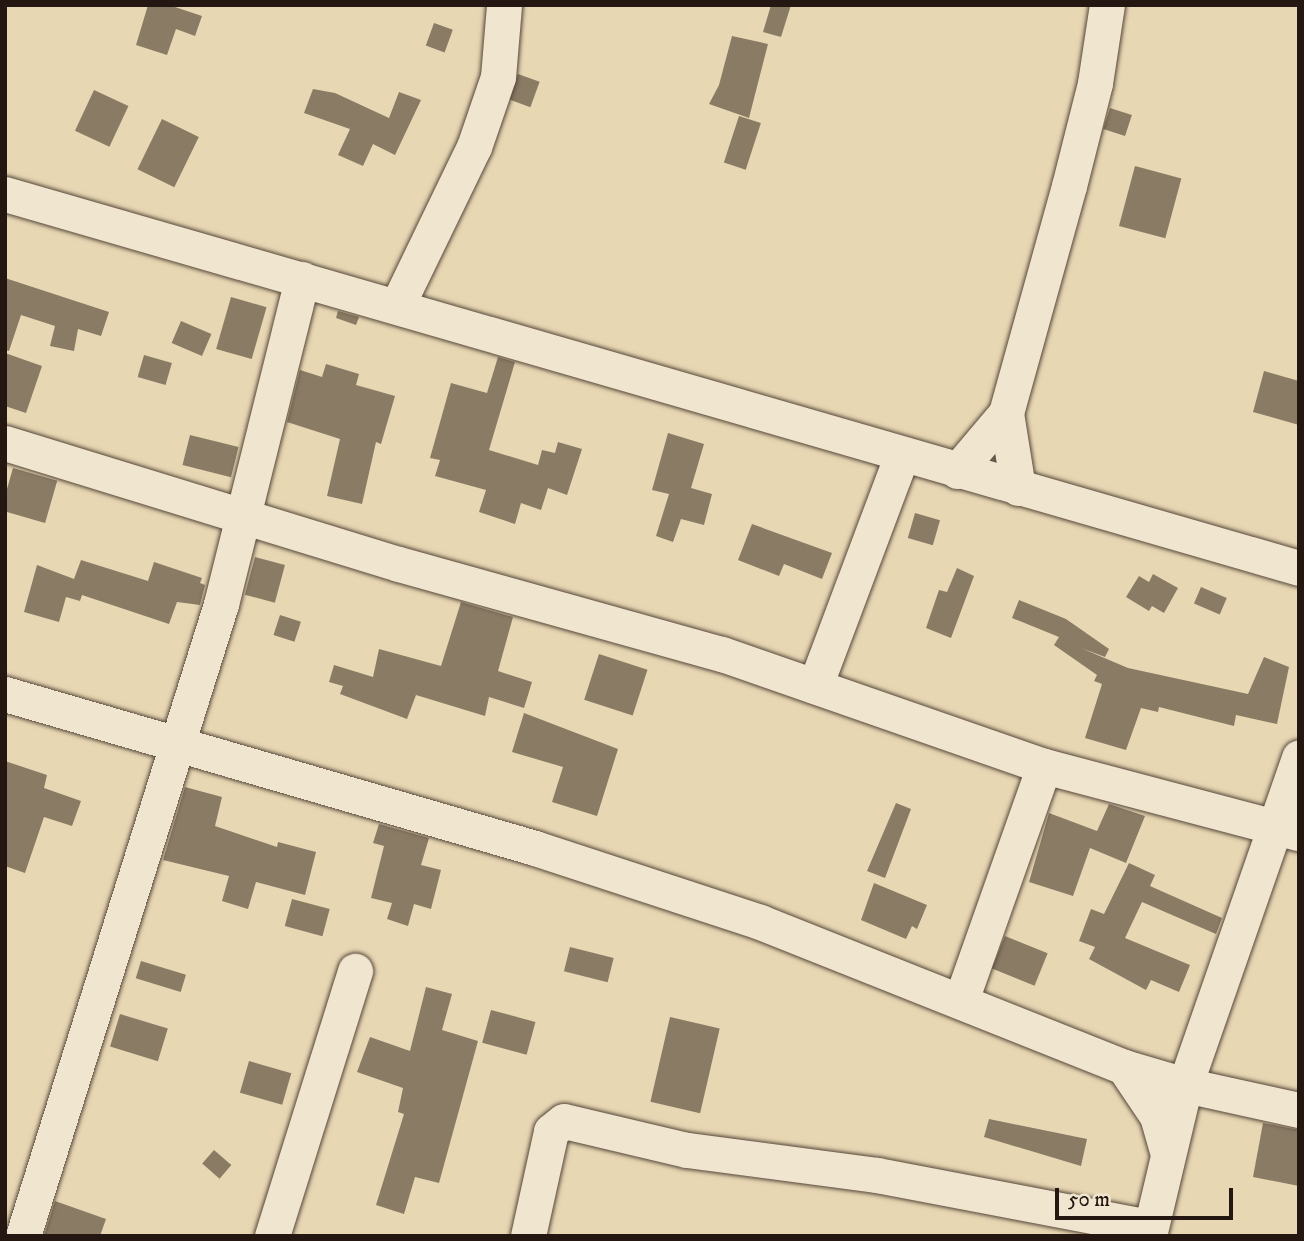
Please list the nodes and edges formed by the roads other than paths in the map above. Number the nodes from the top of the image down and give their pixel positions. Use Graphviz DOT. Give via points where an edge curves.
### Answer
graph roads {
  1 [pos="504,5"];
  2 [pos="1107,5"];
  3 [pos="5,194"];
  4 [pos="302,279"];
  5 [pos="397,306"];
  6 [pos="1006,413"];
  7 [pos="5,443"];
  8 [pos="902,454"];
  9 [pos="957,471"];
  10 [pos="1018,488"];
  11 [pos="246,514"];
  12 [pos="1299,568"];
  13 [pos="815,686"];
  14 [pos="5,695"];
  15 [pos="177,744"];
  16 [pos="1299,757"];
  17 [pos="1044,766"];
  18 [pos="1288,830"];
  19 [pos="355,971"];
  20 [pos="961,1000"];
  21 [pos="1124,1067"];
  22 [pos="1185,1085"];
  23 [pos="1299,1110"];
  24 [pos="1167,1150"];
  25 [pos="1149,1231"];
  26 [pos="23,1236"];
  27 [pos="272,1236"];
  28 [pos="528,1236"];
  1 -- 5 [label="street" via="498,77 474,147"];
  2 -- 6 [label="street" via="1095,83"];
  3 -- 4 [label="street"];
  4 -- 5 [label="street"];
  4 -- 11 [label="street"];
  5 -- 8 [label="street"];
  6 -- 9 [label="street"];
  6 -- 10 [label="street"];
  7 -- 11 [label="street"];
  8 -- 9 [label="street"];
  8 -- 13 [label="street"];
  9 -- 10 [label="street"];
  10 -- 12 [label="street"];
  11 -- 13 [label="street"];
  11 -- 15 [label="street"];
  13 -- 17 [label="street"];
  14 -- 15 [label="street"];
  15 -- 20 [label="street" via="535,848 760,922"];
  15 -- 26 [label="street"];
  16 -- 18 [label="street"];
  17 -- 18 [label="street"];
  17 -- 20 [label="street"];
  18 -- 22 [label="street"];
  19 -- 27 [label="street"];
  20 -- 21 [label="street"];
  21 -- 22 [label="street"];
  21 -- 24 [label="street" via="1157,1116"];
  22 -- 23 [label="street"];
  22 -- 24 [label="street"];
  24 -- 25 [label="street"];
  25 -- 28 [label="street" via="877,1175 687,1150 564,1121 551,1131"];
}
